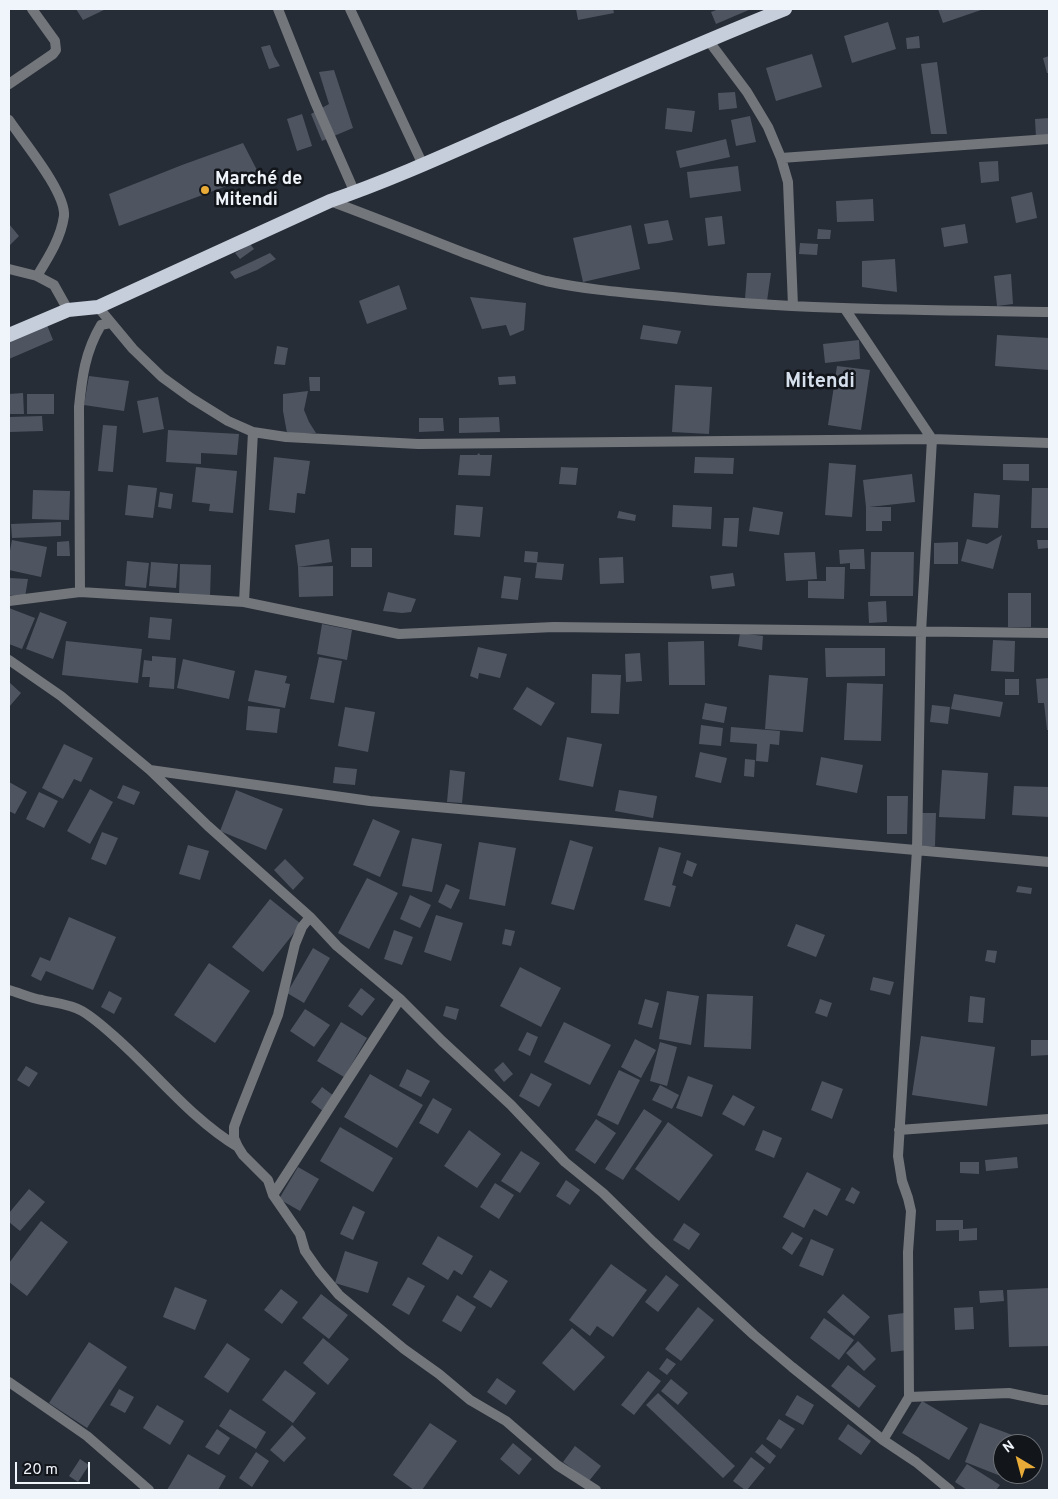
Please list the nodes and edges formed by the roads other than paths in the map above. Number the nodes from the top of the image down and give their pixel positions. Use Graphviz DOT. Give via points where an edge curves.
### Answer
graph roads {
  1 [pos="32,9"];
  2 [pos="278,9"];
  3 [pos="350,9"];
  4 [pos="785,9"];
  5 [pos="708,40"];
  6 [pos="9,84"];
  7 [pos="9,120"];
  8 [pos="1049,139"];
  9 [pos="781,158"];
  10 [pos="423,165"];
  11 [pos="355,192"];
  12 [pos="330,201"];
  13 [pos="9,270"];
  14 [pos="37,276"];
  15 [pos="793,306"];
  16 [pos="98,307"];
  17 [pos="845,309"];
  18 [pos="68,310"];
  19 [pos="1049,312"];
  20 [pos="110,323"];
  21 [pos="9,335"];
  22 [pos="253,432"];
  23 [pos="932,439"];
  24 [pos="1049,443"];
  25 [pos="80,592"];
  26 [pos="9,601"];
  27 [pos="244,602"];
  28 [pos="921,632"];
  29 [pos="1049,633"];
  30 [pos="9,660"];
  31 [pos="150,770"];
  32 [pos="917,849"];
  33 [pos="1049,862"];
  34 [pos="310,917"];
  35 [pos="9,990"];
  36 [pos="400,999"];
  37 [pos="1049,1119"];
  38 [pos="899,1130"];
  39 [pos="238,1147"];
  40 [pos="273,1195"];
  41 [pos="9,1382"];
  42 [pos="909,1397"];
  43 [pos="1049,1400"];
  44 [pos="883,1440"];
  45 [pos="149,1490"];
  46 [pos="596,1490"];
  47 [pos="950,1490"];
  1 -- 6 [label="street" via="55,41 56,50"];
  2 -- 11 [label="street"];
  3 -- 10 [label="street"];
  4 -- 5 [label="highway"];
  5 -- 9 [label="street" via="747,92 768,127"];
  5 -- 10 [label="highway"];
  7 -- 14 [label="street" via="62,201 64,215 60,230"];
  8 -- 9 [label="street"];
  9 -- 15 [label="street" via="788,182"];
  10 -- 11 [label="highway"];
  11 -- 12 [label="highway"];
  12 -- 15 [label="street" via="544,280 583,288"];
  12 -- 16 [label="highway"];
  13 -- 14 [label="street"];
  14 -- 18 [label="street" via="54,285"];
  15 -- 17 [label="street"];
  16 -- 18 [label="highway"];
  16 -- 20 [label="street"];
  17 -- 19 [label="street"];
  17 -- 23 [label="street"];
  18 -- 21 [label="highway"];
  20 -- 22 [label="street" via="162,378 228,421"];
  20 -- 25 [label="street" via="102,325 90,346 78,407"];
  22 -- 23 [label="street" via="286,437 418,444"];
  22 -- 27 [label="street"];
  23 -- 24 [label="street"];
  23 -- 28 [label="street"];
  25 -- 26 [label="street"];
  25 -- 27 [label="street"];
  27 -- 28 [label="street" via="398,634 554,627"];
  28 -- 29 [label="street"];
  28 -- 32 [label="street"];
  30 -- 31 [label="street" via="61,696"];
  31 -- 32 [label="street" via="370,801"];
  31 -- 34 [label="street"];
  32 -- 33 [label="street"];
  32 -- 38 [label="street"];
  34 -- 36 [label="street" via="337,946"];
  34 -- 39 [label="street" via="295,944 278,1015 234,1127"];
  35 -- 39 [label="street" via="82,1011 127,1048 212,1129"];
  36 -- 40 [label="street"];
  36 -- 44 [label="street" via="511,1105 565,1162 603,1193 711,1296"];
  37 -- 38 [label="street"];
  38 -- 42 [label="street" via="898,1156 911,1211 908,1252"];
  39 -- 40 [label="street" via="268,1180"];
  40 -- 46 [label="street" via="300,1234 305,1251 318,1271 339,1295 470,1400 506,1421 557,1464"];
  41 -- 45 [label="street" via="87,1436"];
  42 -- 43 [label="street" via="1009,1393"];
  42 -- 44 [label="street"];
  44 -- 47 [label="street"];
}
